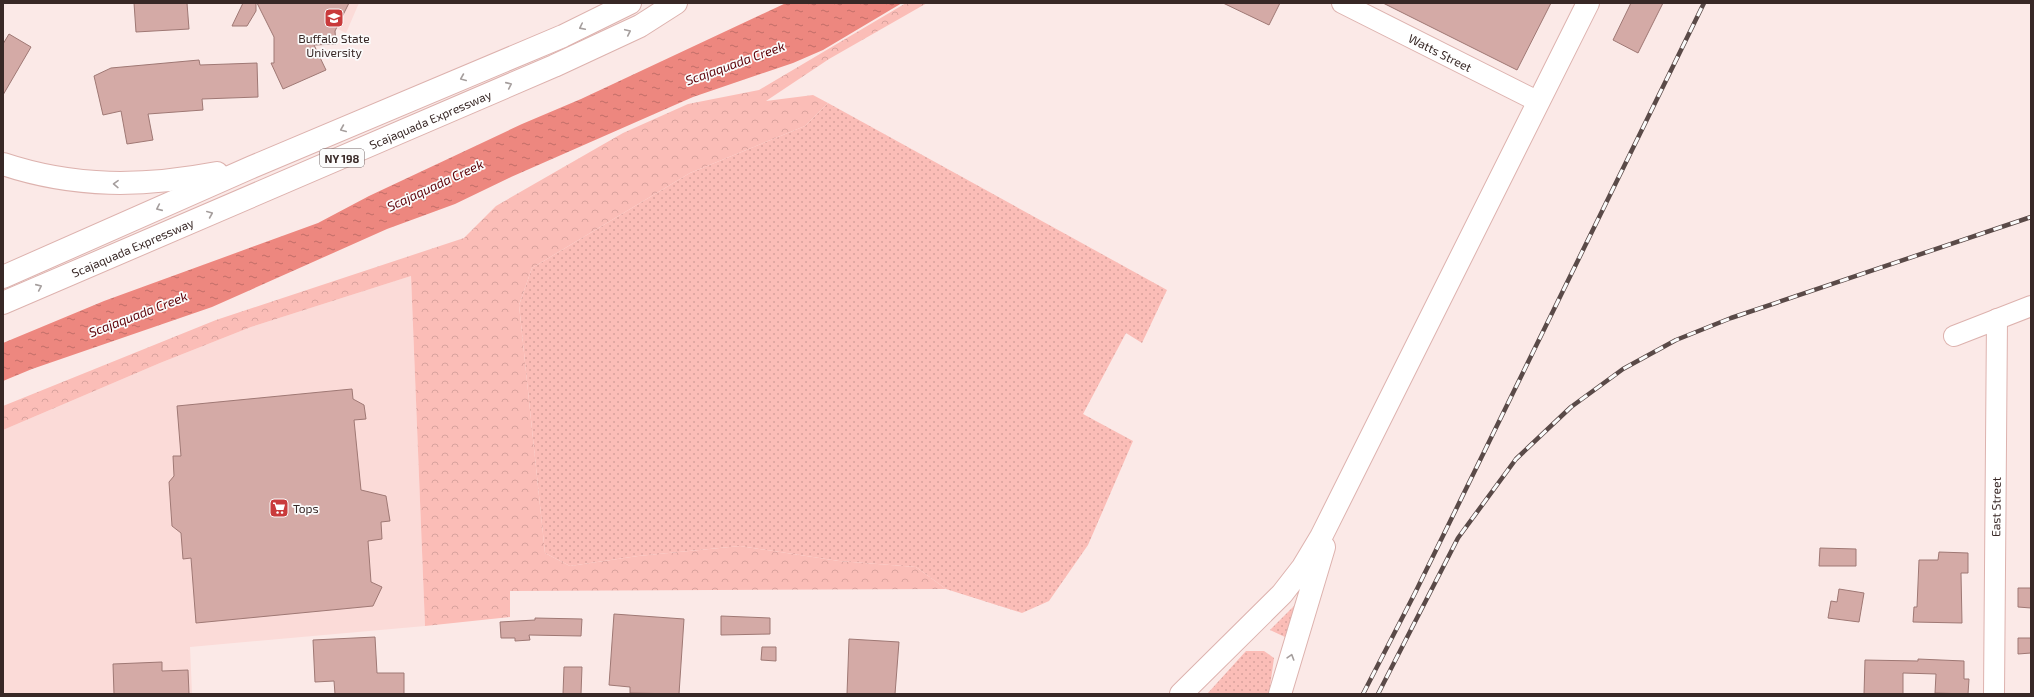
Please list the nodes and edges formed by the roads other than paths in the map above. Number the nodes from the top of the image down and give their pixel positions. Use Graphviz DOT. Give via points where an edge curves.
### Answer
graph roads {
  1 [pos="630,3"];
  2 [pos="676,3"];
  3 [pos="1342,3"];
  4 [pos="1588,3"];
  5 [pos="1539,102"];
  6 [pos="3,164"];
  7 [pos="252,167"];
  8 [pos="3,277"];
  9 [pos="3,303"];
  10 [pos="2031,306"];
  11 [pos="1997,319"];
  12 [pos="1954,336"];
  13 [pos="1332,517"];
  14 [pos="1181,694"];
  15 [pos="1280,694"];
  16 [pos="1994,694"];
  1 -- 7 [label="main road, Scajaquada Expressway / NY 198, one-way" via="563,36"];
  9 -- 2 [label="main road, Scajaquada Expressway / NY 198, one-way" via="554,66 640,26"];
  3 -- 5 [label="street, Watts Street"];
  4 -- 5 [label="main road"];
  5 -- 13 [label="main road"];
  7 -- 6 [label="main road, one-way" via="193,178 122,184 66,180"];
  7 -- 8 [label="main road, Scajaquada Expressway / NY 198, one-way"];
  10 -- 11 [label="street"];
  11 -- 12 [label="street"];
  11 -- 16 [label="street, East Street"];
  13 -- 14 [label="main road" via="1303,566 1282,594"];
  15 -- 13 [label="main road, one-way"];
}
